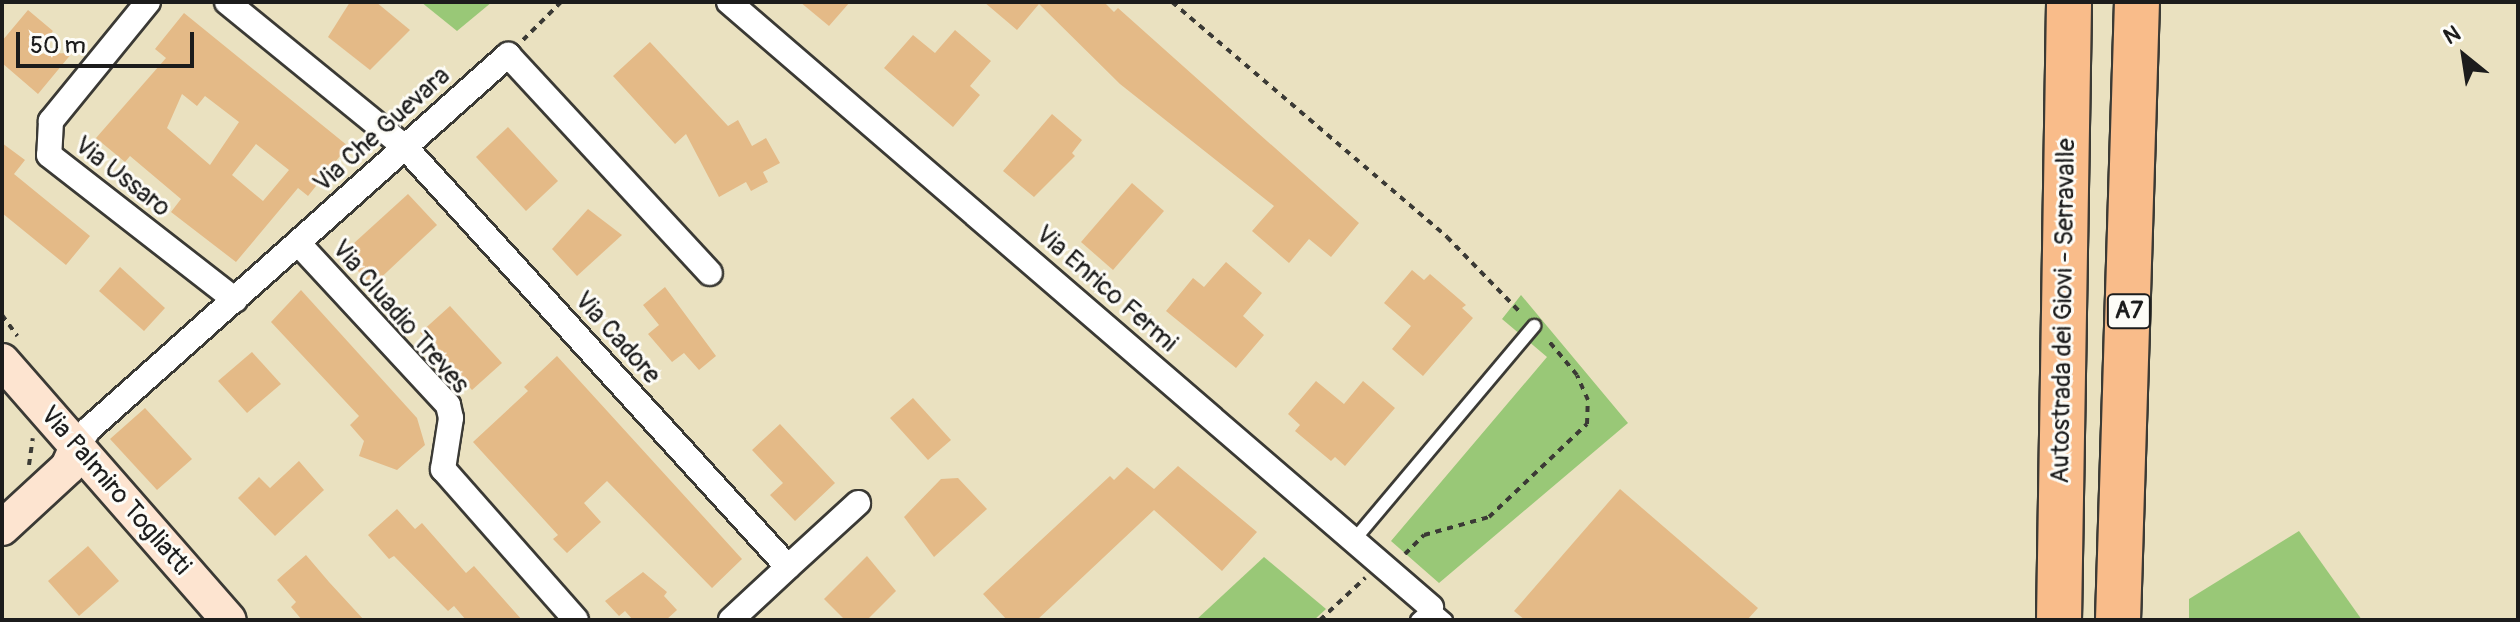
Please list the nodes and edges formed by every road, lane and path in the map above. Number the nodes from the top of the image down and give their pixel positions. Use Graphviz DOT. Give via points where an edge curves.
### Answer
graph roads {
  1 [pos="148,2"];
  2 [pos="227,2"];
  3 [pos="561,2"];
  4 [pos="729,2"];
  5 [pos="1172,2"];
  6 [pos="2069,2"];
  7 [pos="2137,2"];
  8 [pos="508,55"];
  9 [pos="405,147"];
  10 [pos="298,243"];
  11 [pos="710,273"];
  12 [pos="235,300"];
  13 [pos="1534,326"];
  14 [pos="2,361"];
  15 [pos="50,419"];
  16 [pos="76,449"];
  17 [pos="28,470"];
  18 [pos="858,503"];
  19 [pos="2,528"];
  20 [pos="1354,540"];
  21 [pos="788,567"];
  22 [pos="1386,567"];
  23 [pos="1431,616"];
  24 [pos="229,620"];
  25 [pos="576,620"];
  26 [pos="731,620"];
  27 [pos="1320,620"];
  28 [pos="2059,620"];
  29 [pos="2118,620"];
  1 -- 12 [label="street, Via Ussaro" via="51,121 49,155"];
  2 -- 9 [label="street, Via Cadore"];
  3 -- 8 [label="path"];
  4 -- 20 [label="street, Via Enrico Fermi"];
  5 -- 13 [label="path" via="1447,237"];
  6 -- 28 [label="highway, Autostrada dei Giovi - Serravalle"];
  7 -- 29 [label="highway, A7"];
  8 -- 9 [label="street, Via Che Guevara"];
  8 -- 11 [label="street"];
  9 -- 10 [label="street, Via Che Guevara"];
  9 -- 21 [label="street, Via Cadore"];
  10 -- 12 [label="street, Via Che Guevara"];
  10 -- 25 [label="street, Via Cluadio Treves" via="448,405 451,418 443,469"];
  12 -- 16 [label="street, Via Che Guevara" via="89,429"];
  13 -- 20 [label="lane"];
  13 -- 22 [label="path" via="1577,375 1588,400 1587,424 1489,517 1424,535"];
  14 -- 15 [label="street, Via Palmiro Togliatti"];
  15 -- 16 [label="street, Via Palmiro Togliatti"];
  15 -- 17 [label="path" via="33,437"];
  16 -- 19 [label="street" via="68,467"];
  16 -- 24 [label="street, Via Palmiro Togliatti"];
  18 -- 21 [label="street"];
  20 -- 22 [label="street, Via Enrico Fermi"];
  21 -- 26 [label="street"];
  22 -- 23 [label="street, Via Enrico Fermi"];
  22 -- 27 [label="path"];
}
